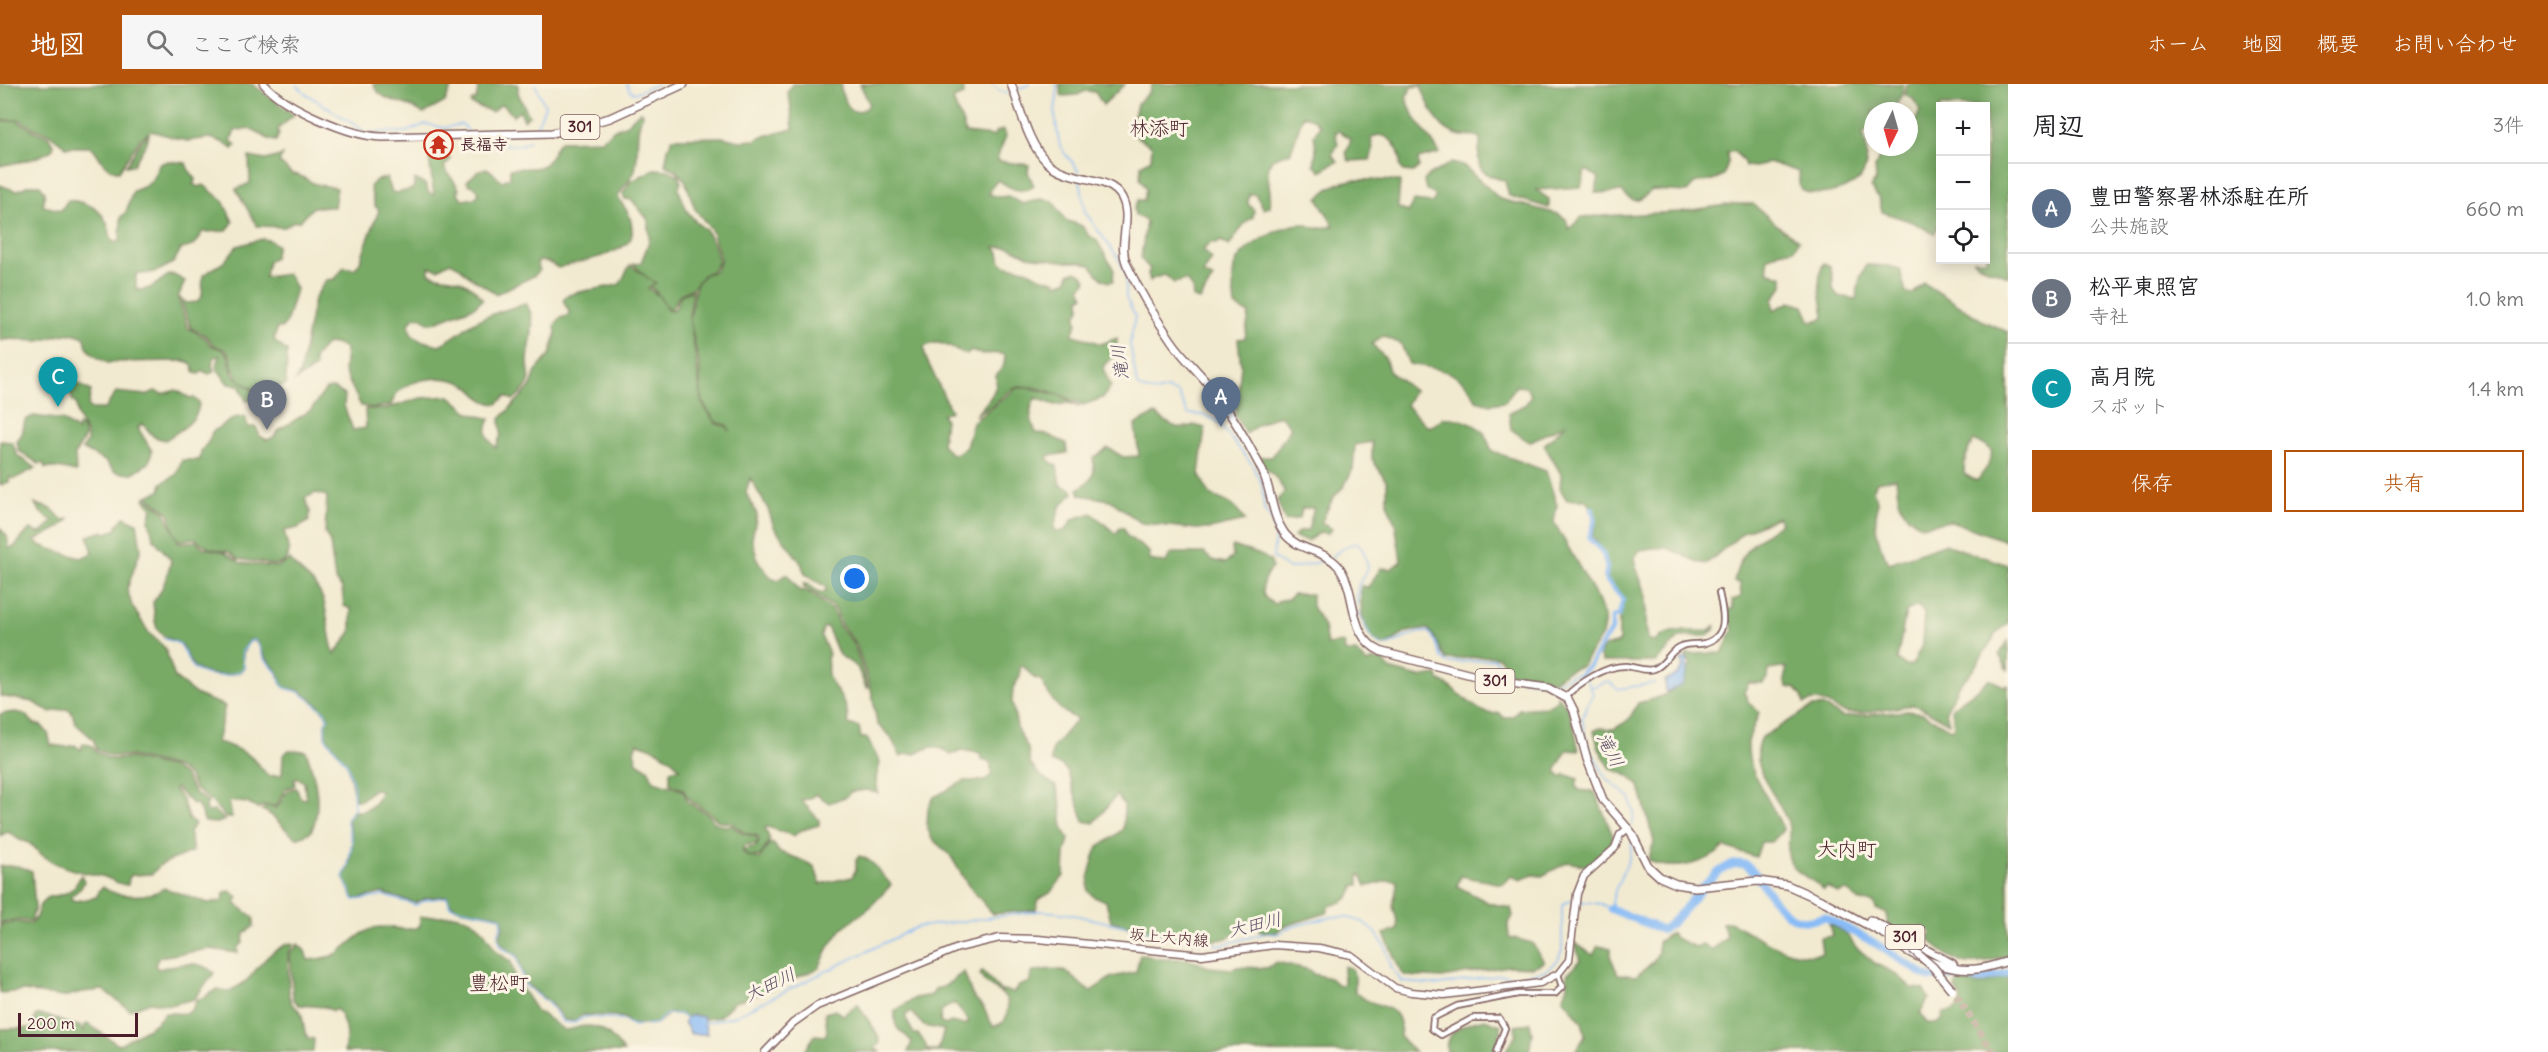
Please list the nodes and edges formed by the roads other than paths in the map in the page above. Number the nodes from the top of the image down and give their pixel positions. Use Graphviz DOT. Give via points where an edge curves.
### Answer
graph roads {
  1 [pos="264,84"];
  2 [pos="684,84"];
  3 [pos="1011,84"];
  4 [pos="1719,593"];
  5 [pos="1565,697"];
  6 [pos="1629,830"];
  7 [pos="1842,911"];
  8 [pos="1850,915"];
  9 [pos="2008,961"];
  10 [pos="1966,969"];
  11 [pos="1558,974"];
  12 [pos="1954,992"];
  13 [pos="765,1052"];
  14 [pos="1496,1052"];
  1 -- 2 [label="highway, 301" via="291,105 351,132 371,137 403,137 552,133 610,118"];
  3 -- 5 [label="highway, 301" via="1040,153 1056,170 1107,184 1122,198 1126,215 1122,248 1128,267 1171,339 1215,393 1261,467 1286,534 1328,558 1344,576 1362,636 1376,649 1495,681 1548,688"];
  4 -- 5 [label="street" via="1723,626 1712,640 1677,647 1652,670 1620,666 1583,682"];
  5 -- 6 [label="highway, 301" via="1573,706 1601,795"];
  6 -- 7 [label="highway, 301" via="1647,866 1676,884 1715,887 1765,882 1795,888"];
  6 -- 11 [label="main road" via="1620,835 1615,848 1586,872 1577,894 1570,956"];
  7 -- 8 [label="highway, 301"];
  7 -- 10 [label="highway, 301" via="1856,913"];
  8 -- 10 [label="highway, 301" via="1853,921 1914,955"];
  8 -- 12 [label="highway, 301, bridge" via="1912,949"];
  9 -- 10 [label="highway, 301"];
  11 -- 13 [label="main road, 坂上大内線" via="1540,983 1444,995 1395,988 1351,955 1319,948 1274,945 1202,955 1000,938 958,948 817,1006 793,1023"];
  11 -- 14 [label="street" via="1562,987 1555,994 1518,993 1458,1006 1433,1018 1432,1029 1442,1035 1473,1017 1499,1018 1505,1028"];
}
